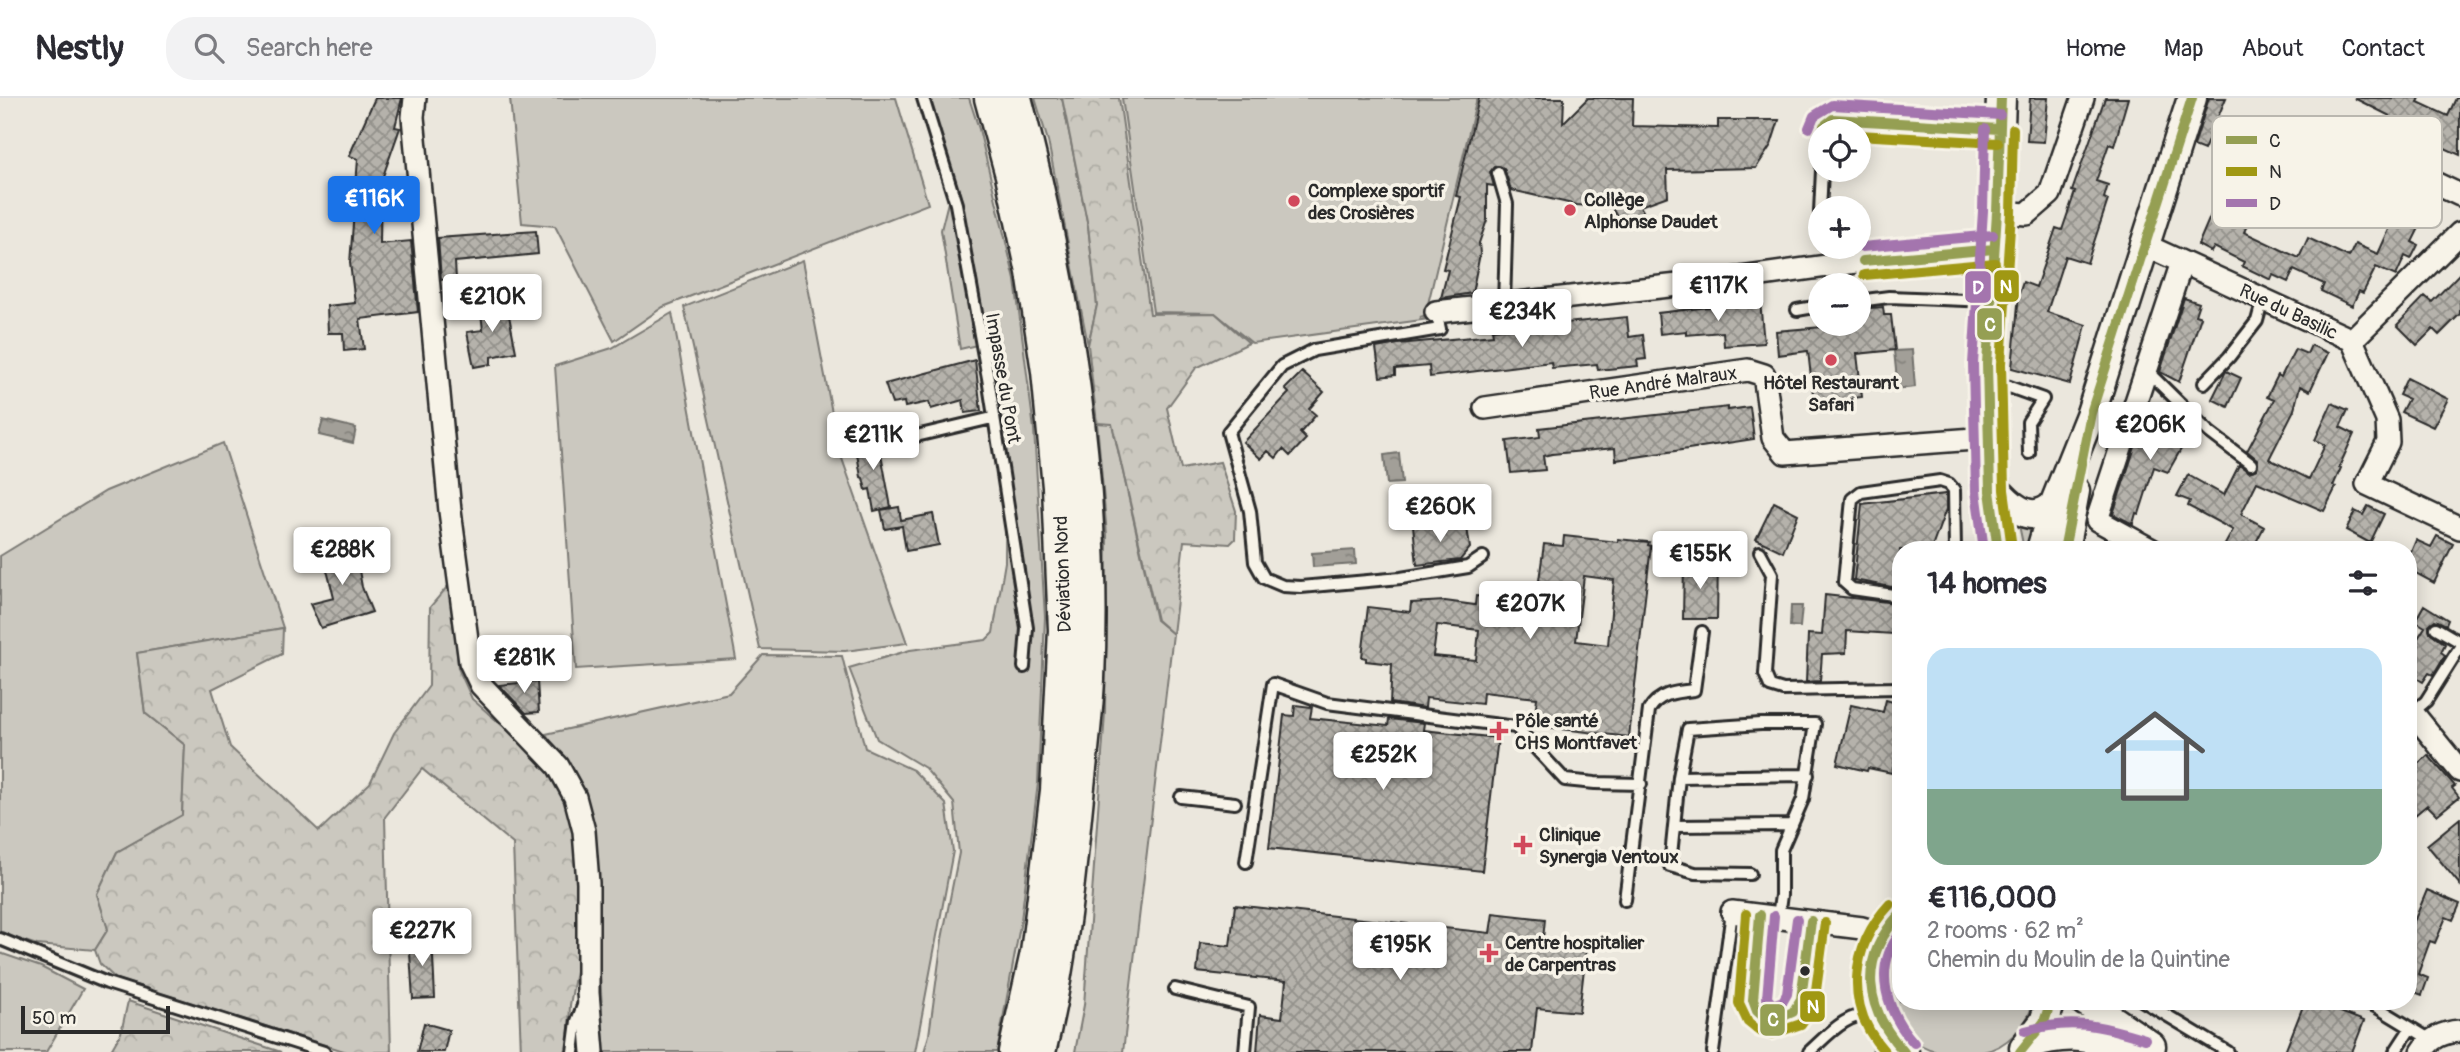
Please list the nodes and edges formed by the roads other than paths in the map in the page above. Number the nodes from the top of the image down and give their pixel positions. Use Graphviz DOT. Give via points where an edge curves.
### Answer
graph roads {
  1 [pos="415,98"];
  2 [pos="923,98"];
  3 [pos="991,98"];
  4 [pos="1015,98"];
  5 [pos="2001,98"];
  6 [pos="2082,98"];
  7 [pos="2192,98"];
  8 [pos="1871,121"];
  9 [pos="1999,129"];
  10 [pos="1498,173"];
  11 [pos="2442,186"];
  12 [pos="2460,195"];
  13 [pos="1997,212"];
  14 [pos="2460,233"];
  15 [pos="2146,245"];
  16 [pos="1994,249"];
  17 [pos="1871,254"];
  18 [pos="1834,259"];
  19 [pos="2182,262"];
  20 [pos="1871,299"];
  21 [pos="2263,299"];
  22 [pos="1990,301"];
  23 [pos="1504,305"];
  24 [pos="1808,308"];
  25 [pos="1797,310"];
  26 [pos="1436,312"];
  27 [pos="2352,340"];
  28 [pos="2146,370"];
  29 [pos="1987,379"];
  30 [pos="2204,383"];
  31 [pos="1485,408"];
  32 [pos="2091,413"];
  33 [pos="992,418"];
  34 [pos="1988,438"];
  35 [pos="895,441"];
  36 [pos="2029,453"];
  37 [pos="2251,464"];
  38 [pos="2001,495"];
  39 [pos="2054,505"];
  40 [pos="2460,528"];
  41 [pos="1955,541"];
  42 [pos="1997,541"];
  43 [pos="2012,541"];
  44 [pos="2044,541"];
  45 [pos="2066,541"];
  46 [pos="2136,541"];
  47 [pos="1760,552"];
  48 [pos="1483,557"];
  49 [pos="1892,595"];
  50 [pos="2436,628"];
  51 [pos="1702,632"];
  52 [pos="2460,645"];
  53 [pos="1024,667"];
  54 [pos="1892,688"];
  55 [pos="2417,707"];
  56 [pos="2417,720"];
  57 [pos="2460,771"];
  58 [pos="1808,775"];
  59 [pos="1679,777"];
  60 [pos="1641,784"];
  61 [pos="1181,797"];
  62 [pos="1236,803"];
  63 [pos="1792,825"];
  64 [pos="1674,826"];
  65 [pos="1246,862"];
  66 [pos="1750,874"];
  67 [pos="1625,900"];
  68 [pos="1732,912"];
  69 [pos="1769,916"];
  70 [pos="1811,921"];
  71 [pos="1892,924"];
  72 [pos="0,939"];
  73 [pos="1175,989"];
  74 [pos="588,993"];
  75 [pos="2048,1010"];
  76 [pos="2098,1010"];
  77 [pos="2158,1010"];
  78 [pos="2381,1010"];
  79 [pos="1876,1013"];
  80 [pos="2460,1021"];
  81 [pos="2410,1029"];
  82 [pos="2460,1031"];
  83 [pos="2427,1046"];
  84 [pos="1895,1048"];
  85 [pos="2024,1048"];
  86 [pos="324,1052"];
  87 [pos="573,1052"];
  88 [pos="593,1052"];
  89 [pos="1014,1052"];
  90 [pos="1040,1052"];
  91 [pos="1245,1052"];
  92 [pos="1713,1052"];
  93 [pos="1809,1052"];
  94 [pos="2141,1052"];
  95 [pos="2159,1052"];
  96 [pos="2228,1052"];
  97 [pos="2395,1052"];
  1 -- 74 [label="street" via="413,117 450,511 470,662 481,685 558,766 575,797 584,831 588,883"];
  2 -- 33 [label="lane, Impasse du Pont" via="956,204"];
  3 -- 89 [label="main road, Déviation Nord" via="1030,260 1048,371 1065,630 1049,858 1037,953"];
  4 -- 90 [label="main road, Déviation Nord" via="1038,183 1059,292 1080,446 1087,563 1088,679 1067,903"];
  5 -- 9 [label="main road"];
  6 -- 13 [label="street" via="2050,194 2027,214"];
  7 -- 15 [label="main road"];
  8 -- 9 [label="lane"];
  9 -- 13 [label="main road"];
  10 -- 23 [label="lane" via="1507,204"];
  11 -- 12 [label="street"];
  13 -- 16 [label="main road"];
  14 -- 27 [label="street"];
  15 -- 19 [label="street, Rue du Basilic"];
  15 -- 32 [label="main road"];
  16 -- 17 [label="street"];
  16 -- 22 [label="main road"];
  18 -- 23 [label="street" via="1741,278"];
  19 -- 21 [label="street, Rue du Basilic"];
  19 -- 28 [label="street"];
  20 -- 22 [label="lane"];
  21 -- 27 [label="street, Rue du Basilic"];
  21 -- 30 [label="lane" via="2257,321"];
  22 -- 29 [label="main road"];
  23 -- 26 [label="street"];
  24 -- 25 [label="lane"];
  26 -- 48 [label="lane" via="1440,330 1314,350 1282,366 1228,432 1250,511 1255,562 1264,578 1301,587 1401,578 1468,567"];
  27 -- 40 [label="street, Rue du Basilic" via="2387,420 2388,442 2367,484"];
  28 -- 37 [label="lane" via="2209,432"];
  28 -- 46 [label="street" via="2097,520"];
  29 -- 34 [label="main road"];
  29 -- 36 [label="lane" via="2043,399 2028,422"];
  31 -- 34 [label="street, Rue André Malraux" via="1748,370 1765,375 1773,438 1785,453"];
  32 -- 39 [label="main road"];
  32 -- 45 [label="main road"];
  33 -- 35 [label="lane"];
  33 -- 53 [label="lane, Impasse du Pont" via="1027,628"];
  34 -- 38 [label="main road"];
  34 -- 42 [label="main road"];
  38 -- 39 [label="main road" via="2016,509 2035,515 2045,514"];
  38 -- 43 [label="main road"];
  39 -- 44 [label="main road"];
  41 -- 49 [label="lane" via="1954,489 1949,484 1940,481 1861,492 1853,499 1844,582 1852,589"];
  47 -- 54 [label="lane" via="1772,574 1765,674 1770,687"];
  50 -- 52 [label="lane"];
  51 -- 60 [label="lane" via="1694,690 1655,700 1649,710"];
  52 -- 55 [label="lane" via="2426,701"];
  56 -- 57 [label="street"];
  58 -- 59 [label="lane"];
  58 -- 59 [label="lane" via="1815,724 1761,724 1688,729"];
  58 -- 63 [label="lane"];
  59 -- 64 [label="lane"];
  60 -- 65 [label="lane" via="1565,780 1516,727 1327,703 1273,684"];
  60 -- 67 [label="lane"];
  61 -- 62 [label="lane"];
  63 -- 64 [label="lane"];
  63 -- 69 [label="lane" via="1781,850 1781,895"];
  64 -- 66 [label="lane" via="1670,866 1695,873"];
  68 -- 69 [label="street"];
  68 -- 92 [label="lane"];
  69 -- 70 [label="street"];
  69 -- 70 [label="lane" via="1753,1000 1757,1011 1774,1020 1793,1012 1801,999"];
  70 -- 71 [label="street" via="1862,928"];
  71 -- 79 [label="main road" via="1875,953 1870,973"];
  72 -- 86 [label="lane" via="107,983"];
  73 -- 91 [label="lane" via="1249,1007"];
  74 -- 87 [label="lane" via="577,1021"];
  74 -- 88 [label="street"];
  75 -- 85 [label="main road"];
  76 -- 95 [label="main road"];
  77 -- 96 [label="lane"];
  78 -- 81 [label="lane"];
  79 -- 84 [label="main road"];
  79 -- 93 [label="lane" via="1844,1021"];
  80 -- 82 [label="street"];
  81 -- 83 [label="lane"];
  81 -- 97 [label="lane"];
  82 -- 83 [label="street" via="2449,1032"];
  85 -- 94 [label="main road" via="2048,1037 2072,1035"];
}
